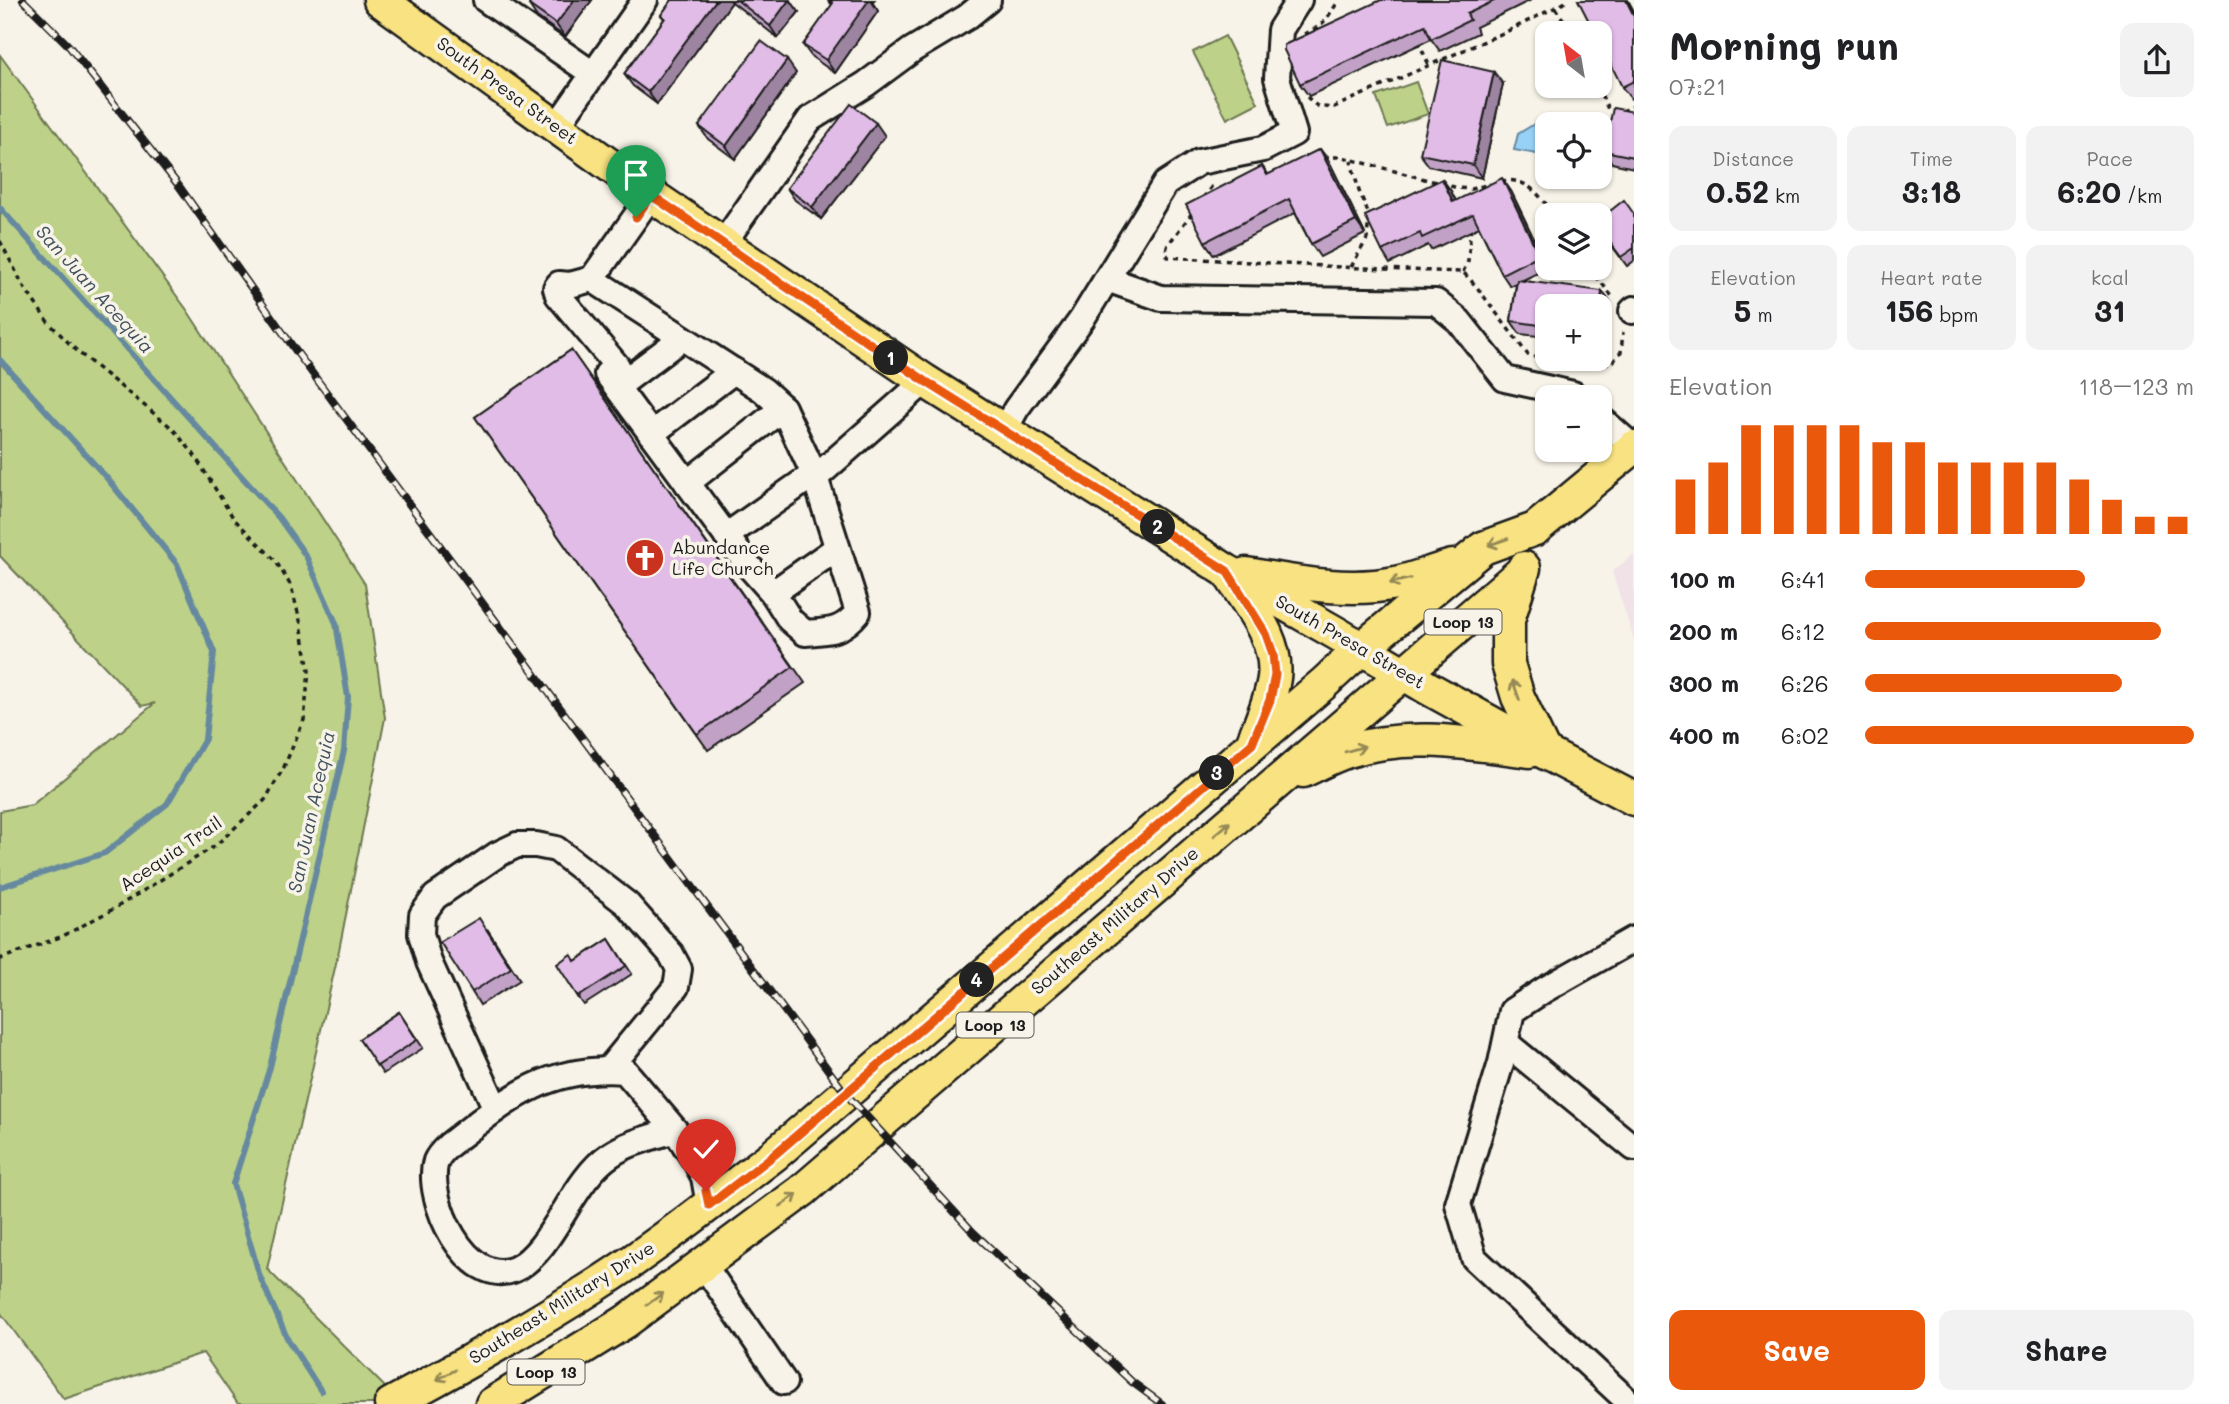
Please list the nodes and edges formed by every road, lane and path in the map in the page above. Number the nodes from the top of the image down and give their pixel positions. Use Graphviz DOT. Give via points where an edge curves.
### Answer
graph roads {
  1 [pos="380,0"];
  2 [pos="486,0"];
  3 [pos="645,0"];
  4 [pos="988,0"];
  5 [pos="1299,0"];
  6 [pos="1339,0"];
  7 [pos="1566,0"];
  8 [pos="1555,8"];
  9 [pos="1564,21"];
  10 [pos="1414,32"];
  11 [pos="1298,36"];
  12 [pos="1429,65"];
  13 [pos="593,74"];
  14 [pos="1304,94"];
  15 [pos="1603,98"];
  16 [pos="1634,106"];
  17 [pos="557,126"];
  18 [pos="1314,159"];
  19 [pos="1351,160"];
  20 [pos="1218,179"];
  21 [pos="1458,188"];
  22 [pos="651,195"];
  23 [pos="1463,198"];
  24 [pos="1546,203"];
  25 [pos="1471,219"];
  26 [pos="0,241"];
  27 [pos="723,244"];
  28 [pos="1351,267"];
  29 [pos="1463,272"];
  30 [pos="592,279"];
  31 [pos="1107,279"];
  32 [pos="1600,280"];
  33 [pos="1627,313"];
  34 [pos="682,338"];
  35 [pos="734,371"];
  36 [pos="925,381"];
  37 [pos="1535,386"];
  38 [pos="617,387"];
  39 [pos="783,408"];
  40 [pos="1612,428"];
  41 [pos="1003,431"];
  42 [pos="651,433"];
  43 [pos="1634,447"];
  44 [pos="814,474"];
  45 [pos="687,483"];
  46 [pos="1535,529"];
  47 [pos="726,536"];
  48 [pos="837,548"];
  49 [pos="1465,562"];
  50 [pos="1523,570"];
  51 [pos="1227,571"];
  52 [pos="773,593"];
  53 [pos="1362,648"];
  54 [pos="1403,672"];
  55 [pos="1252,744"];
  56 [pos="1544,752"];
  57 [pos="1270,786"];
  58 [pos="1634,799"];
  59 [pos="1634,939"];
  60 [pos="0,959"];
  61 [pos="1506,1043"];
  62 [pos="608,1070"];
  63 [pos="496,1109"];
  64 [pos="675,1130"];
  65 [pos="1634,1148"];
  66 [pos="709,1205"];
  67 [pos="734,1241"];
  68 [pos="702,1264"];
  69 [pos="784,1382"];
  70 [pos="391,1404"];
  71 [pos="492,1404"];
  72 [pos="1631,1404"];
  1 -- 17 [label="main road, South Presa Street"];
  2 -- 13 [label="lane"];
  3 -- 13 [label="lane"];
  4 -- 27 [label="lane" via="810,119"];
  5 -- 31 [label="lane" via="1280,30 1277,78 1294,133 1263,149 1199,162 1165,184"];
  6 -- 11 [label="path" via="1316,30"];
  7 -- 8 [label="path"];
  8 -- 9 [label="path"];
  8 -- 12 [label="path"];
  10 -- 12 [label="path"];
  12 -- 14 [label="path" via="1332,108 1317,106"];
  13 -- 17 [label="lane"];
  15 -- 16 [label="path" via="1608,109 1619,112"];
  17 -- 22 [label="main road, South Presa Street"];
  18 -- 19 [label="path"];
  19 -- 21 [label="path"];
  19 -- 28 [label="path" via="1369,215 1367,239"];
  20 -- 28 [label="path" via="1167,246 1168,257"];
  21 -- 23 [label="path"];
  21 -- 24 [label="path" via="1505,180 1537,191"];
  22 -- 27 [label="main road, South Presa Street"];
  22 -- 30 [label="lane"];
  25 -- 29 [label="path"];
  26 -- 60 [label="path, Acequia Trail" via="48,321 78,352 172,428 234,519 275,560 291,586 309,671 304,720 265,800 215,846 117,907 64,936"];
  27 -- 36 [label="main road, South Presa Street"];
  28 -- 29 [label="path"];
  29 -- 33 [label="path" via="1528,355 1539,359 1612,363 1621,352"];
  30 -- 34 [label="lane"];
  30 -- 38 [label="lane" via="556,288 617,366 607,374"];
  31 -- 37 [label="lane" via="1161,298 1436,302 1459,321 1505,379"];
  31 -- 41 [label="lane"];
  32 -- 33 [label="path"];
  34 -- 35 [label="lane"];
  34 -- 38 [label="lane"];
  35 -- 39 [label="lane"];
  35 -- 42 [label="lane"];
  36 -- 41 [label="main road, South Presa Street"];
  36 -- 44 [label="lane"];
  38 -- 42 [label="lane"];
  39 -- 44 [label="lane"];
  39 -- 45 [label="lane"];
  40 -- 43 [label="lane"];
  41 -- 51 [label="main road, South Presa Street"];
  42 -- 45 [label="lane"];
  43 -- 46 [label="main road, Southeast Military Drive / Loop 13"];
  44 -- 47 [label="lane"];
  44 -- 48 [label="lane"];
  45 -- 47 [label="lane"];
  46 -- 49 [label="main road, Southeast Military Drive / Loop 13, one-way" via="1483,548"];
  46 -- 50 [label="main road"];
  47 -- 52 [label="lane"];
  48 -- 52 [label="lane"];
  48 -- 52 [label="lane" via="858,612 842,628 805,633 790,620"];
  49 -- 51 [label="main road, one-way" via="1395,583 1362,586 1323,586"];
  49 -- 53 [label="main road, Southeast Military Drive / Loop 13"];
  50 -- 54 [label="main road, Southeast Military Drive / Loop 13"];
  56 -- 50 [label="main road, one-way" via="1507,664 1508,621"];
  51 -- 53 [label="main road, South Presa Street"];
  51 -- 55 [label="main road" via="1266,634 1273,654 1270,700"];
  53 -- 54 [label="main road, South Presa Street"];
  53 -- 55 [label="main road, Southeast Military Drive / Loop 13"];
  54 -- 56 [label="main road, South Presa Street"];
  54 -- 57 [label="main road, Southeast Military Drive / Loop 13"];
  55 -- 66 [label="main road, Southeast Military Drive / Loop 13" via="846,1094"];
  57 -- 56 [label="main road, one-way" via="1346,751 1379,743 1424,739"];
  56 -- 58 [label="main road, South Presa Street"];
  67 -- 57 [label="main road, Southeast Military Drive / Loop 13, one-way" via="865,1138"];
  59 -- 61 [label="lane" via="1512,1011"];
  61 -- 65 [label="lane"];
  61 -- 72 [label="lane" via="1458,1204 1474,1258"];
  62 -- 63 [label="lane" via="575,1072 539,1083"];
  62 -- 63 [label="lane" via="676,987 679,969 627,904 556,849 517,845 435,897 422,915 421,934 429,962"];
  62 -- 64 [label="lane" via="625,1071"];
  63 -- 64 [label="lane" via="442,1150 434,1176 455,1241 473,1262 494,1272 515,1269 528,1259 588,1174 608,1156"];
  64 -- 66 [label="lane" via="704,1177"];
  66 -- 67 [label="main road"];
  66 -- 70 [label="main road, Southeast Military Drive / Loop 13, one-way" via="600,1283 475,1360"];
  67 -- 68 [label="main road, Southeast Military Drive / Loop 13"];
  68 -- 69 [label="lane"];
  71 -- 68 [label="main road, Southeast Military Drive / Loop 13, one-way" via="625,1322"];
}
